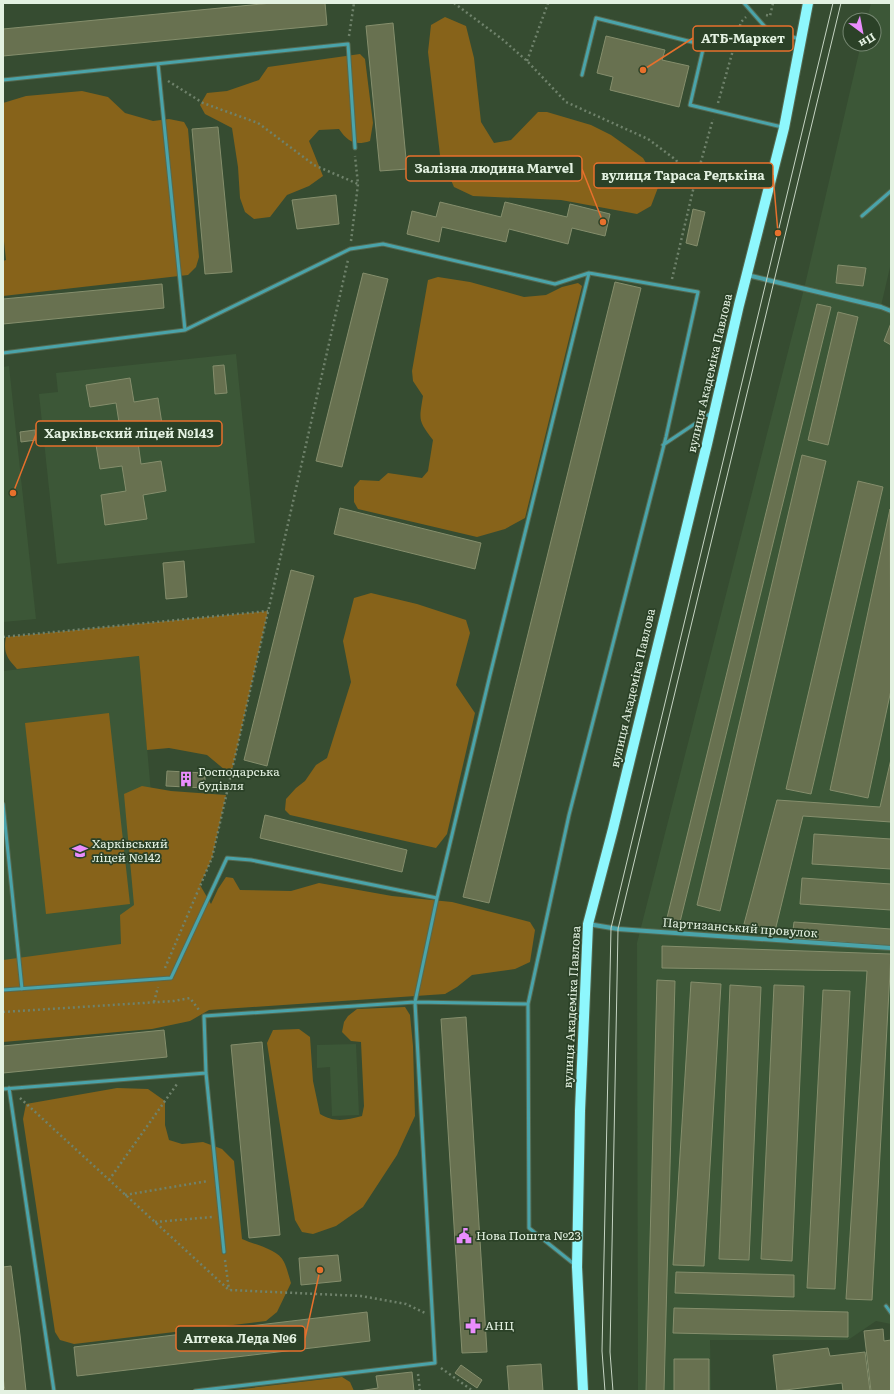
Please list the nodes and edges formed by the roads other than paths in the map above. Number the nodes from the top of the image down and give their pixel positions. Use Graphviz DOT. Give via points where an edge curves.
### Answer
graph roads {
  1 [pos="744,3"];
  2 [pos="808,3"];
  3 [pos="801,39"];
  4 [pos="158,64"];
  5 [pos="582,75"];
  6 [pos="3,80"];
  7 [pos="784,128"];
  8 [pos="355,148"];
  9 [pos="891,191"];
  10 [pos="862,216"];
  11 [pos="589,273"];
  12 [pos="746,275"];
  13 [pos="891,311"];
  14 [pos="185,330"];
  15 [pos="3,353"];
  16 [pos="714,411"];
  17 [pos="663,445"];
  18 [pos="3,804"];
  19 [pos="437,898"];
  20 [pos="588,924"];
  21 [pos="891,948"];
  22 [pos="22,989"];
  23 [pos="3,990"];
  24 [pos="415,1002"];
  25 [pos="528,1004"];
  26 [pos="206,1073"];
  27 [pos="9,1088"];
  28 [pos="3,1089"];
  29 [pos="224,1252"];
  30 [pos="577,1267"];
  31 [pos="886,1306"];
  32 [pos="891,1313"];
  33 [pos="54,1391"];
  34 [pos="195,1391"];
  35 [pos="583,1391"];
  1 -- 3 [label="lane" via="766,28"];
  2 -- 3 [label="main road, вулиця Академіка Павлова"];
  3 -- 7 [label="main road, вулиця Академіка Павлова"];
  4 -- 6 [label="lane"];
  4 -- 8 [label="lane" via="348,44"];
  4 -- 14 [label="lane"];
  5 -- 7 [label="lane" via="596,18 704,45 690,106"];
  7 -- 12 [label="main road, вулиця Академіка Павлова"];
  9 -- 10 [label="lane"];
  11 -- 14 [label="lane" via="554,284 383,244 350,249"];
  11 -- 17 [label="lane" via="698,292"];
  11 -- 19 [label="lane"];
  12 -- 13 [label="street"];
  12 -- 16 [label="main road, вулиця Академіка Павлова"];
  14 -- 15 [label="lane"];
  16 -- 17 [label="lane"];
  16 -- 20 [label="main road, вулиця Академіка Павлова"];
  17 -- 25 [label="lane" via="569,816"];
  18 -- 22 [label="lane"];
  19 -- 22 [label="lane" via="251,860 228,858 171,978"];
  19 -- 24 [label="lane"];
  20 -- 21 [label="street, Партизанський провулок" via="618,929"];
  20 -- 30 [label="main road, вулиця Академіка Павлова" via="580,1111"];
  22 -- 23 [label="lane"];
  24 -- 25 [label="lane"];
  24 -- 26 [label="lane" via="204,1016"];
  24 -- 34 [label="lane" via="435,1363"];
  25 -- 30 [label="lane" via="529,1228"];
  26 -- 27 [label="lane"];
  26 -- 29 [label="lane"];
  27 -- 28 [label="lane"];
  27 -- 33 [label="lane"];
  30 -- 35 [label="main road, вулиця Академіка Павлова"];
  31 -- 32 [label="lane"];
}
